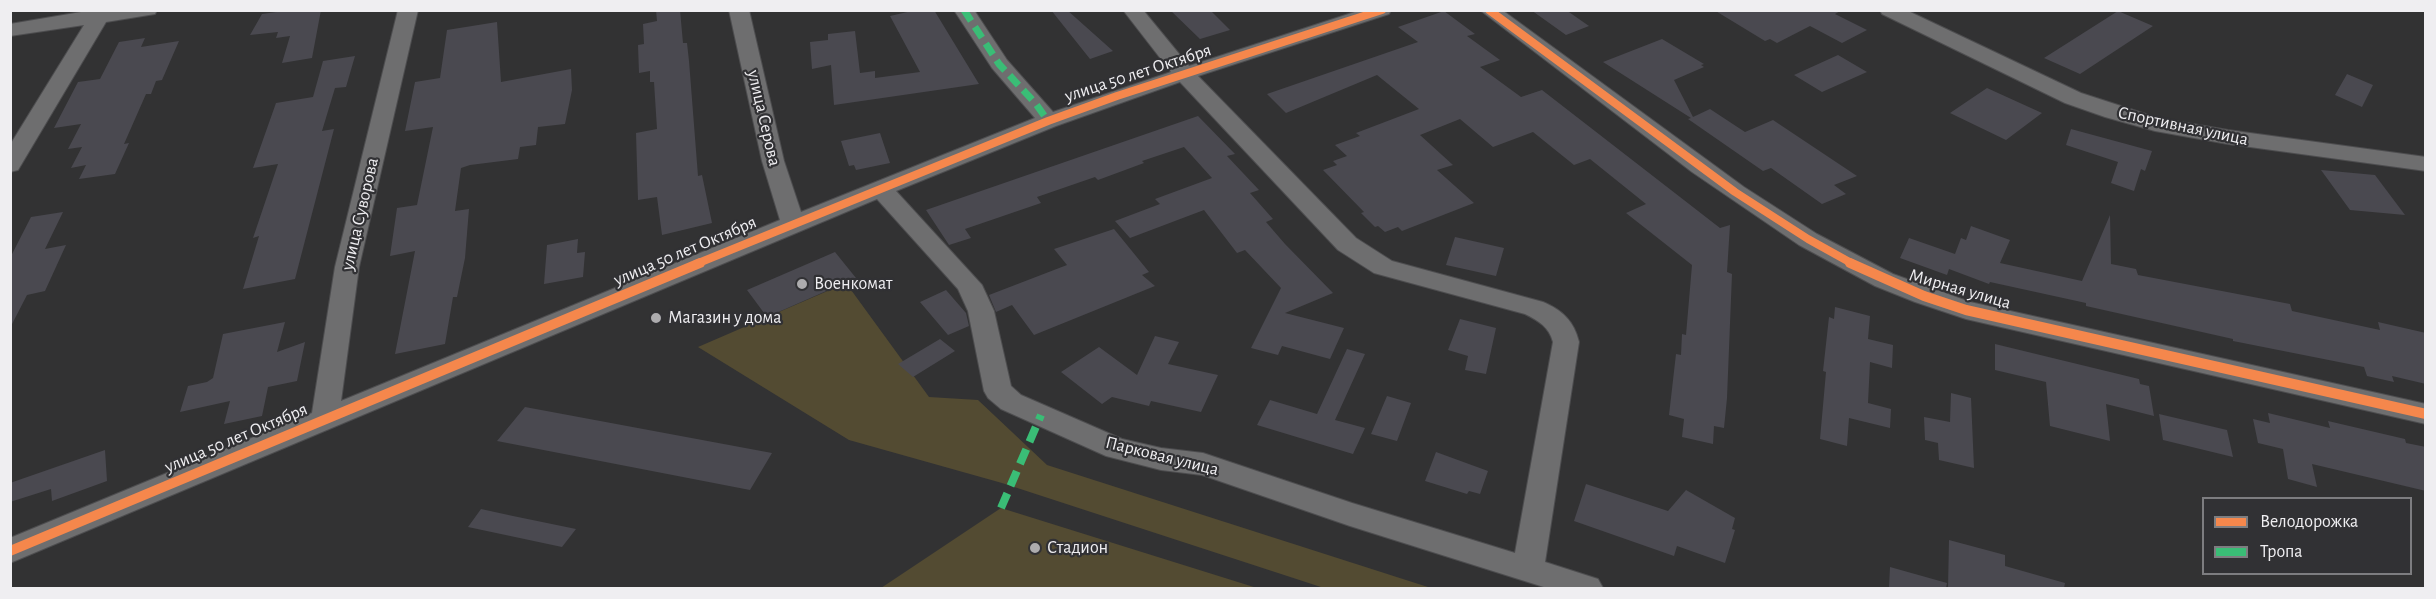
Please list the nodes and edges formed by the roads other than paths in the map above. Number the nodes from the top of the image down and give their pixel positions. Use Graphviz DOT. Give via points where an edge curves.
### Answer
graph roads {
  1 [pos="148,10"];
  2 [pos="408,10"];
  3 [pos="739,10"];
  4 [pos="964,10"];
  5 [pos="1132,10"];
  6 [pos="1382,10"];
  7 [pos="1489,10"];
  8 [pos="1889,10"];
  9 [pos="102,14"];
  10 [pos="10,30"];
  11 [pos="1185,75"];
  12 [pos="1048,121"];
  13 [pos="2426,164"];
  14 [pos="10,165"];
  15 [pos="881,189"];
  16 [pos="793,224"];
  17 [pos="2426,414"];
  18 [pos="325,419"];
  19 [pos="10,551"];
  20 [pos="1528,569"];
  21 [pos="1587,588"];
  1 -- 9 [label="street"];
  2 -- 18 [label="street, улица Суворова" via="347,267"];
  3 -- 16 [label="street, улица Серова" via="773,161"];
  4 -- 12 [label="street" via="999,64"];
  5 -- 11 [label="street"];
  6 -- 11 [label="street, улица 50 лет Октября"];
  7 -- 17 [label="street, Мирная улица" via="1708,173 1793,231 1889,284 1966,310"];
  8 -- 13 [label="street, Спортивная улица" via="2073,98 2113,112 2228,137"];
  9 -- 10 [label="street"];
  9 -- 14 [label="street"];
  11 -- 12 [label="street, улица 50 лет Октября"];
  11 -- 20 [label="street" via="1329,228 1366,257 1383,267 1534,308 1552,316 1563,329 1566,342"];
  12 -- 15 [label="street, улица 50 лет Октября"];
  15 -- 16 [label="street, улица 50 лет Октября"];
  15 -- 20 [label="street, Парковая улица" via="969,285 981,311 998,391 1011,402 1116,448 1203,464"];
  16 -- 18 [label="street, улица 50 лет Октября"];
  18 -- 19 [label="street, улица 50 лет Октября"];
  20 -- 21 [label="street, Парковая улица"];
}
